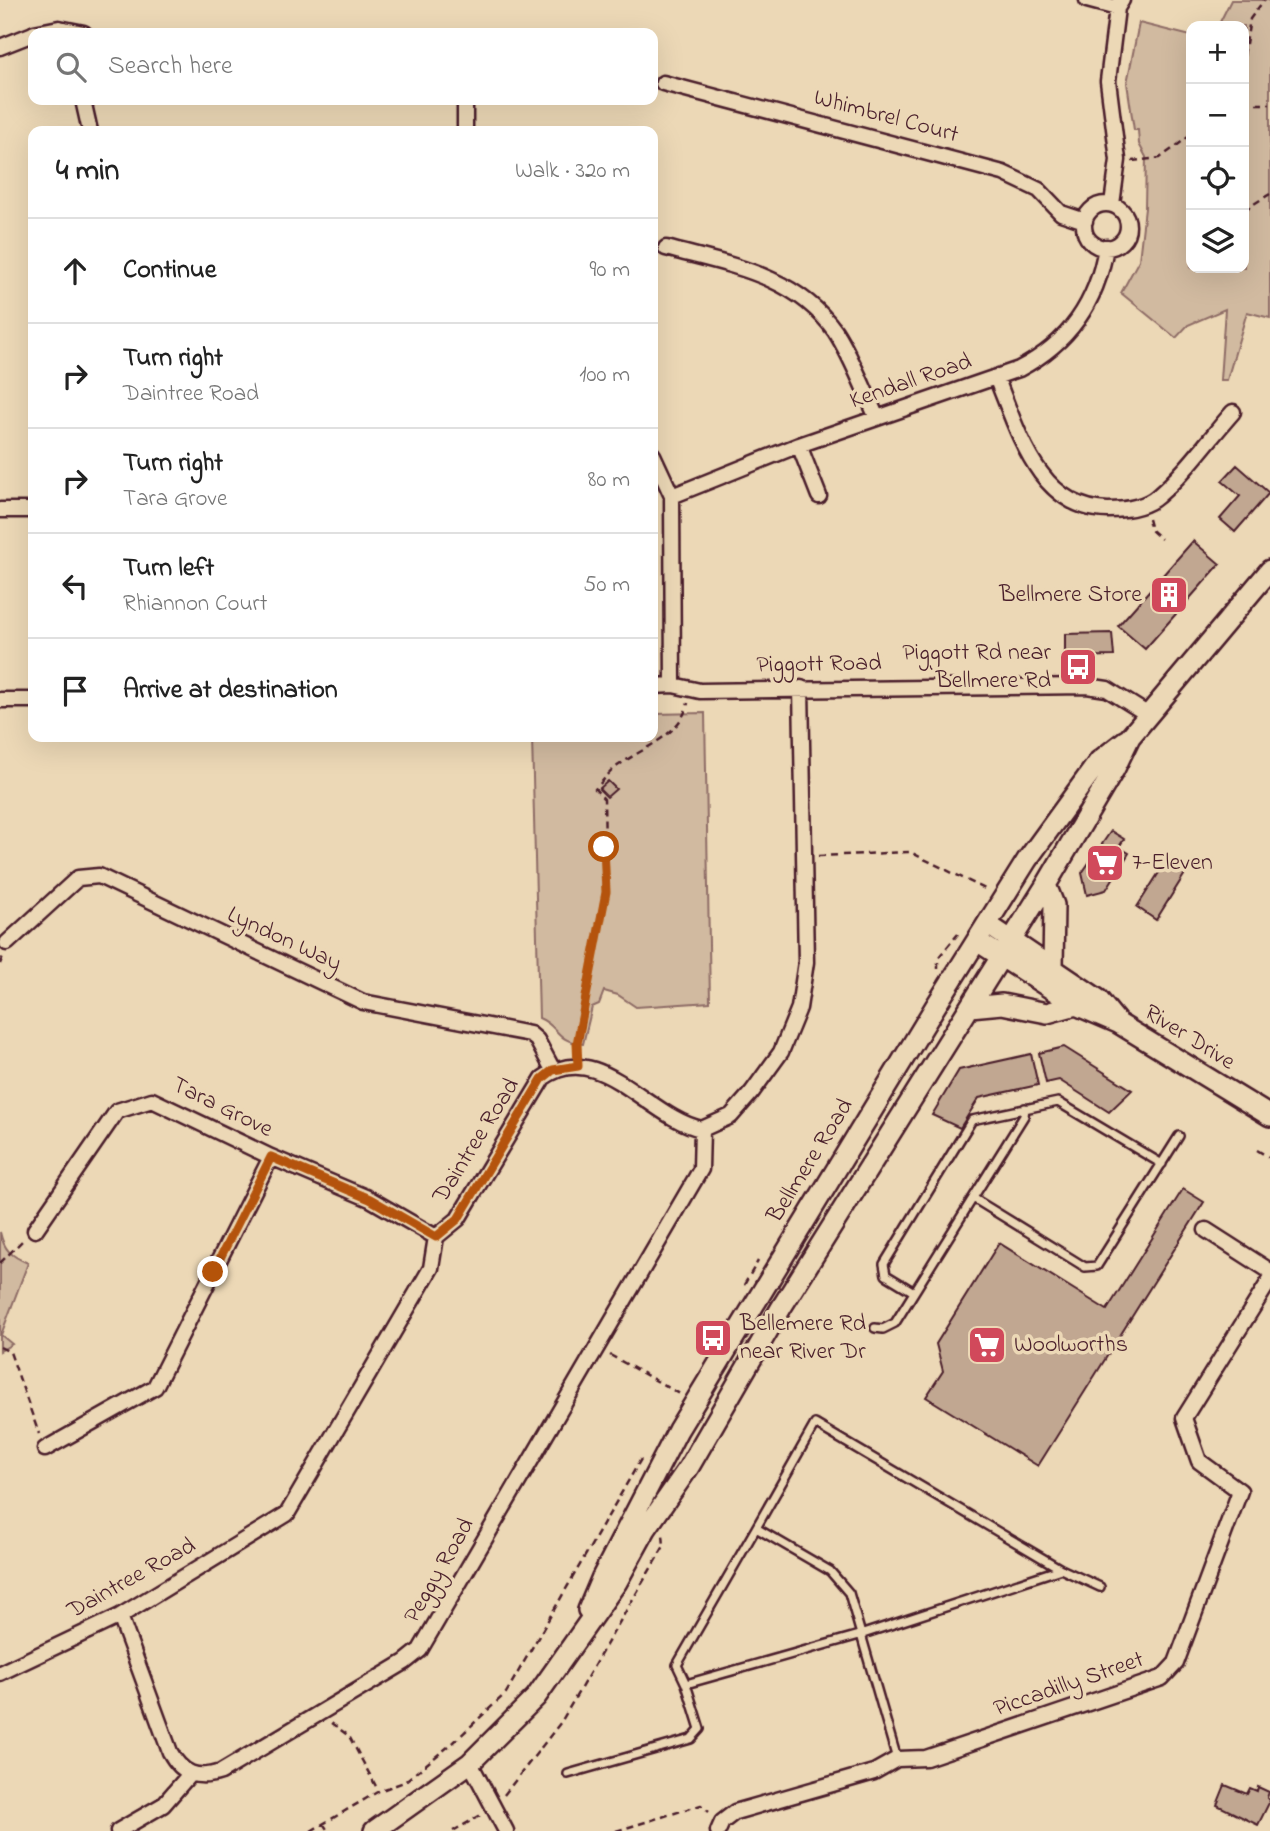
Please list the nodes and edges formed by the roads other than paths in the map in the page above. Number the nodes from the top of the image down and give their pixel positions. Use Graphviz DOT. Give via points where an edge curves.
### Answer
graph roads {
  1 [pos="1087,0"];
  2 [pos="1119,4"];
  3 [pos="28,35"];
  4 [pos="0,47"];
  5 [pos="663,83"];
  6 [pos="84,105"];
  7 [pos="465,105"];
  8 [pos="89,126"];
  9 [pos="465,126"];
  10 [pos="1112,204"];
  11 [pos="1084,221"];
  12 [pos="1106,247"];
  13 [pos="666,248"];
  14 [pos="996,377"];
  15 [pos="1233,412"];
  16 [pos="877,418"];
  17 [pos="799,444"];
  18 [pos="658,466"];
  19 [pos="672,496"];
  20 [pos="819,496"];
  21 [pos="0,510"];
  22 [pos="28,510"];
  23 [pos="1270,570"];
  24 [pos="658,686"];
  25 [pos="680,686"];
  26 [pos="801,688"];
  27 [pos="0,700"];
  28 [pos="28,700"];
  29 [pos="1147,715"];
  30 [pos="1130,737"];
  31 [pos="1046,885"];
  32 [pos="975,930"];
  33 [pos="7,943"];
  34 [pos="1006,948"];
  35 [pos="1053,967"];
  36 [pos="1076,1005"];
  37 [pos="970,1007"];
  38 [pos="1118,1023"];
  39 [pos="553,1070"];
  40 [pos="1025,1108"];
  41 [pos="1270,1116"];
  42 [pos="702,1129"];
  43 [pos="1179,1136"];
  44 [pos="271,1157"];
  45 [pos="1162,1164"];
  46 [pos="973,1198"];
  47 [pos="35,1230"];
  48 [pos="1206,1230"];
  49 [pos="436,1237"];
  50 [pos="1270,1271"];
  51 [pos="1270,1280"];
  52 [pos="914,1292"];
  53 [pos="875,1328"];
  54 [pos="45,1449"];
  55 [pos="756,1528"];
  56 [pos="1061,1569"];
  57 [pos="1100,1587"];
  58 [pos="120,1616"];
  59 [pos="863,1634"];
  60 [pos="577,1639"];
  61 [pos="0,1673"];
  62 [pos="686,1684"];
  63 [pos="897,1759"];
  64 [pos="470,1763"];
  65 [pos="190,1774"];
  66 [pos="568,1774"];
  67 [pos="720,1827"];
  68 [pos="118,1831"];
  69 [pos="374,1831"];
  70 [pos="506,1831"];
  1 -- 2 [label="street"];
  2 -- 10 [label="street" via="1108,81 1118,160"];
  3 -- 4 [label="street"];
  5 -- 11 [label="street, Whimbrel Court" via="1003,173 1039,190 1061,213"];
  6 -- 8 [label="street"];
  7 -- 9 [label="street"];
  10 -- 11 [label="street" via="1095,207"];
  10 -- 12 [label="street" via="1123,211 1128,228 1123,240"];
  11 -- 12 [label="street" via="1091,242"];
  12 -- 14 [label="street, Kendall Road" via="1095,291 1072,329 1040,357"];
  13 -- 16 [label="street" via="762,273 804,297 835,331"];
  14 -- 15 [label="street" via="1030,458 1057,493 1092,510 1128,510 1157,498"];
  14 -- 16 [label="street, Kendall Road"];
  16 -- 17 [label="street, Kendall Road"];
  17 -- 19 [label="street, Kendall Road"];
  17 -- 20 [label="street"];
  18 -- 19 [label="street"];
  19 -- 25 [label="street"];
  21 -- 22 [label="street"];
  23 -- 29 [label="street, Bellmere Road"];
  24 -- 25 [label="street, Piggott Road"];
  25 -- 26 [label="street, Piggott Road" via="700,691"];
  26 -- 29 [label="street, Piggott Road" via="1087,686 1107,689"];
  26 -- 42 [label="street" via="806,962 799,1008 781,1052 752,1091 731,1116"];
  27 -- 28 [label="street"];
  29 -- 30 [label="street, Bellmere Road"];
  30 -- 31 [label="street, Bellmere Road"];
  30 -- 32 [label="street, Bellmere Road" via="1099,761"];
  31 -- 34 [label="street, Bellmere Road"];
  31 -- 35 [label="street" via="1054,905"];
  32 -- 34 [label="street, River Drive"];
  32 -- 60 [label="street, Bellmere Road" via="678,1430 602,1577"];
  33 -- 39 [label="street, Lyndon Way" via="78,878 99,876 363,1002 530,1034"];
  34 -- 35 [label="street, River Drive"];
  34 -- 36 [label="street, River Drive"];
  34 -- 37 [label="street, Bellmere Road"];
  35 -- 38 [label="street, River Drive" via="1098,999"];
  36 -- 37 [label="street" via="1047,1013 1002,1004"];
  36 -- 38 [label="street, River Drive"];
  37 -- 60 [label="street, Bellmere Road" via="781,1308 618,1582"];
  38 -- 41 [label="street, River Drive"];
  39 -- 42 [label="street, Daintree Road" via="578,1066 603,1072 677,1122"];
  39 -- 49 [label="street, Daintree Road" via="542,1079 458,1219"];
  40 -- 45 [label="lane" via="1058,1102"];
  40 -- 46 [label="lane"];
  40 -- 52 [label="lane" via="972,1120 948,1158 883,1268 886,1275"];
  42 -- 65 [label="street, Peggy Road" via="701,1169 420,1650 220,1772 205,1778"];
  43 -- 45 [label="lane"];
  44 -- 47 [label="street, Tara Grove" via="152,1100 117,1111"];
  44 -- 49 [label="street, Tara Grove" via="370,1199"];
  44 -- 54 [label="street" via="155,1387"];
  45 -- 46 [label="lane" via="1101,1262 1091,1267"];
  46 -- 52 [label="lane"];
  48 -- 50 [label="street"];
  49 -- 58 [label="street, Daintree Road" via="431,1268 287,1514"];
  51 -- 63 [label="street, Piccadilly Street" via="1184,1418 1199,1461 1240,1491 1176,1663 1162,1678 926,1758"];
  52 -- 53 [label="lane" via="895,1324"];
  55 -- 56 [label="lane" via="815,1424"];
  55 -- 59 [label="lane" via="830,1571 849,1593"];
  55 -- 62 [label="lane" via="677,1665"];
  56 -- 57 [label="lane"];
  56 -- 59 [label="lane"];
  58 -- 61 [label="street, Daintree Road"];
  58 -- 65 [label="street" via="170,1752 178,1767"];
  59 -- 62 [label="lane"];
  59 -- 63 [label="lane"];
  60 -- 64 [label="street, Bellmere Road" via="536,1697"];
  62 -- 66 [label="lane" via="700,1729 691,1739"];
  63 -- 67 [label="street, Piccadilly Street" via="874,1772 735,1812"];
  64 -- 69 [label="street, Bellmere Road"];
  64 -- 70 [label="street"];
  65 -- 68 [label="street" via="163,1805"];
}
